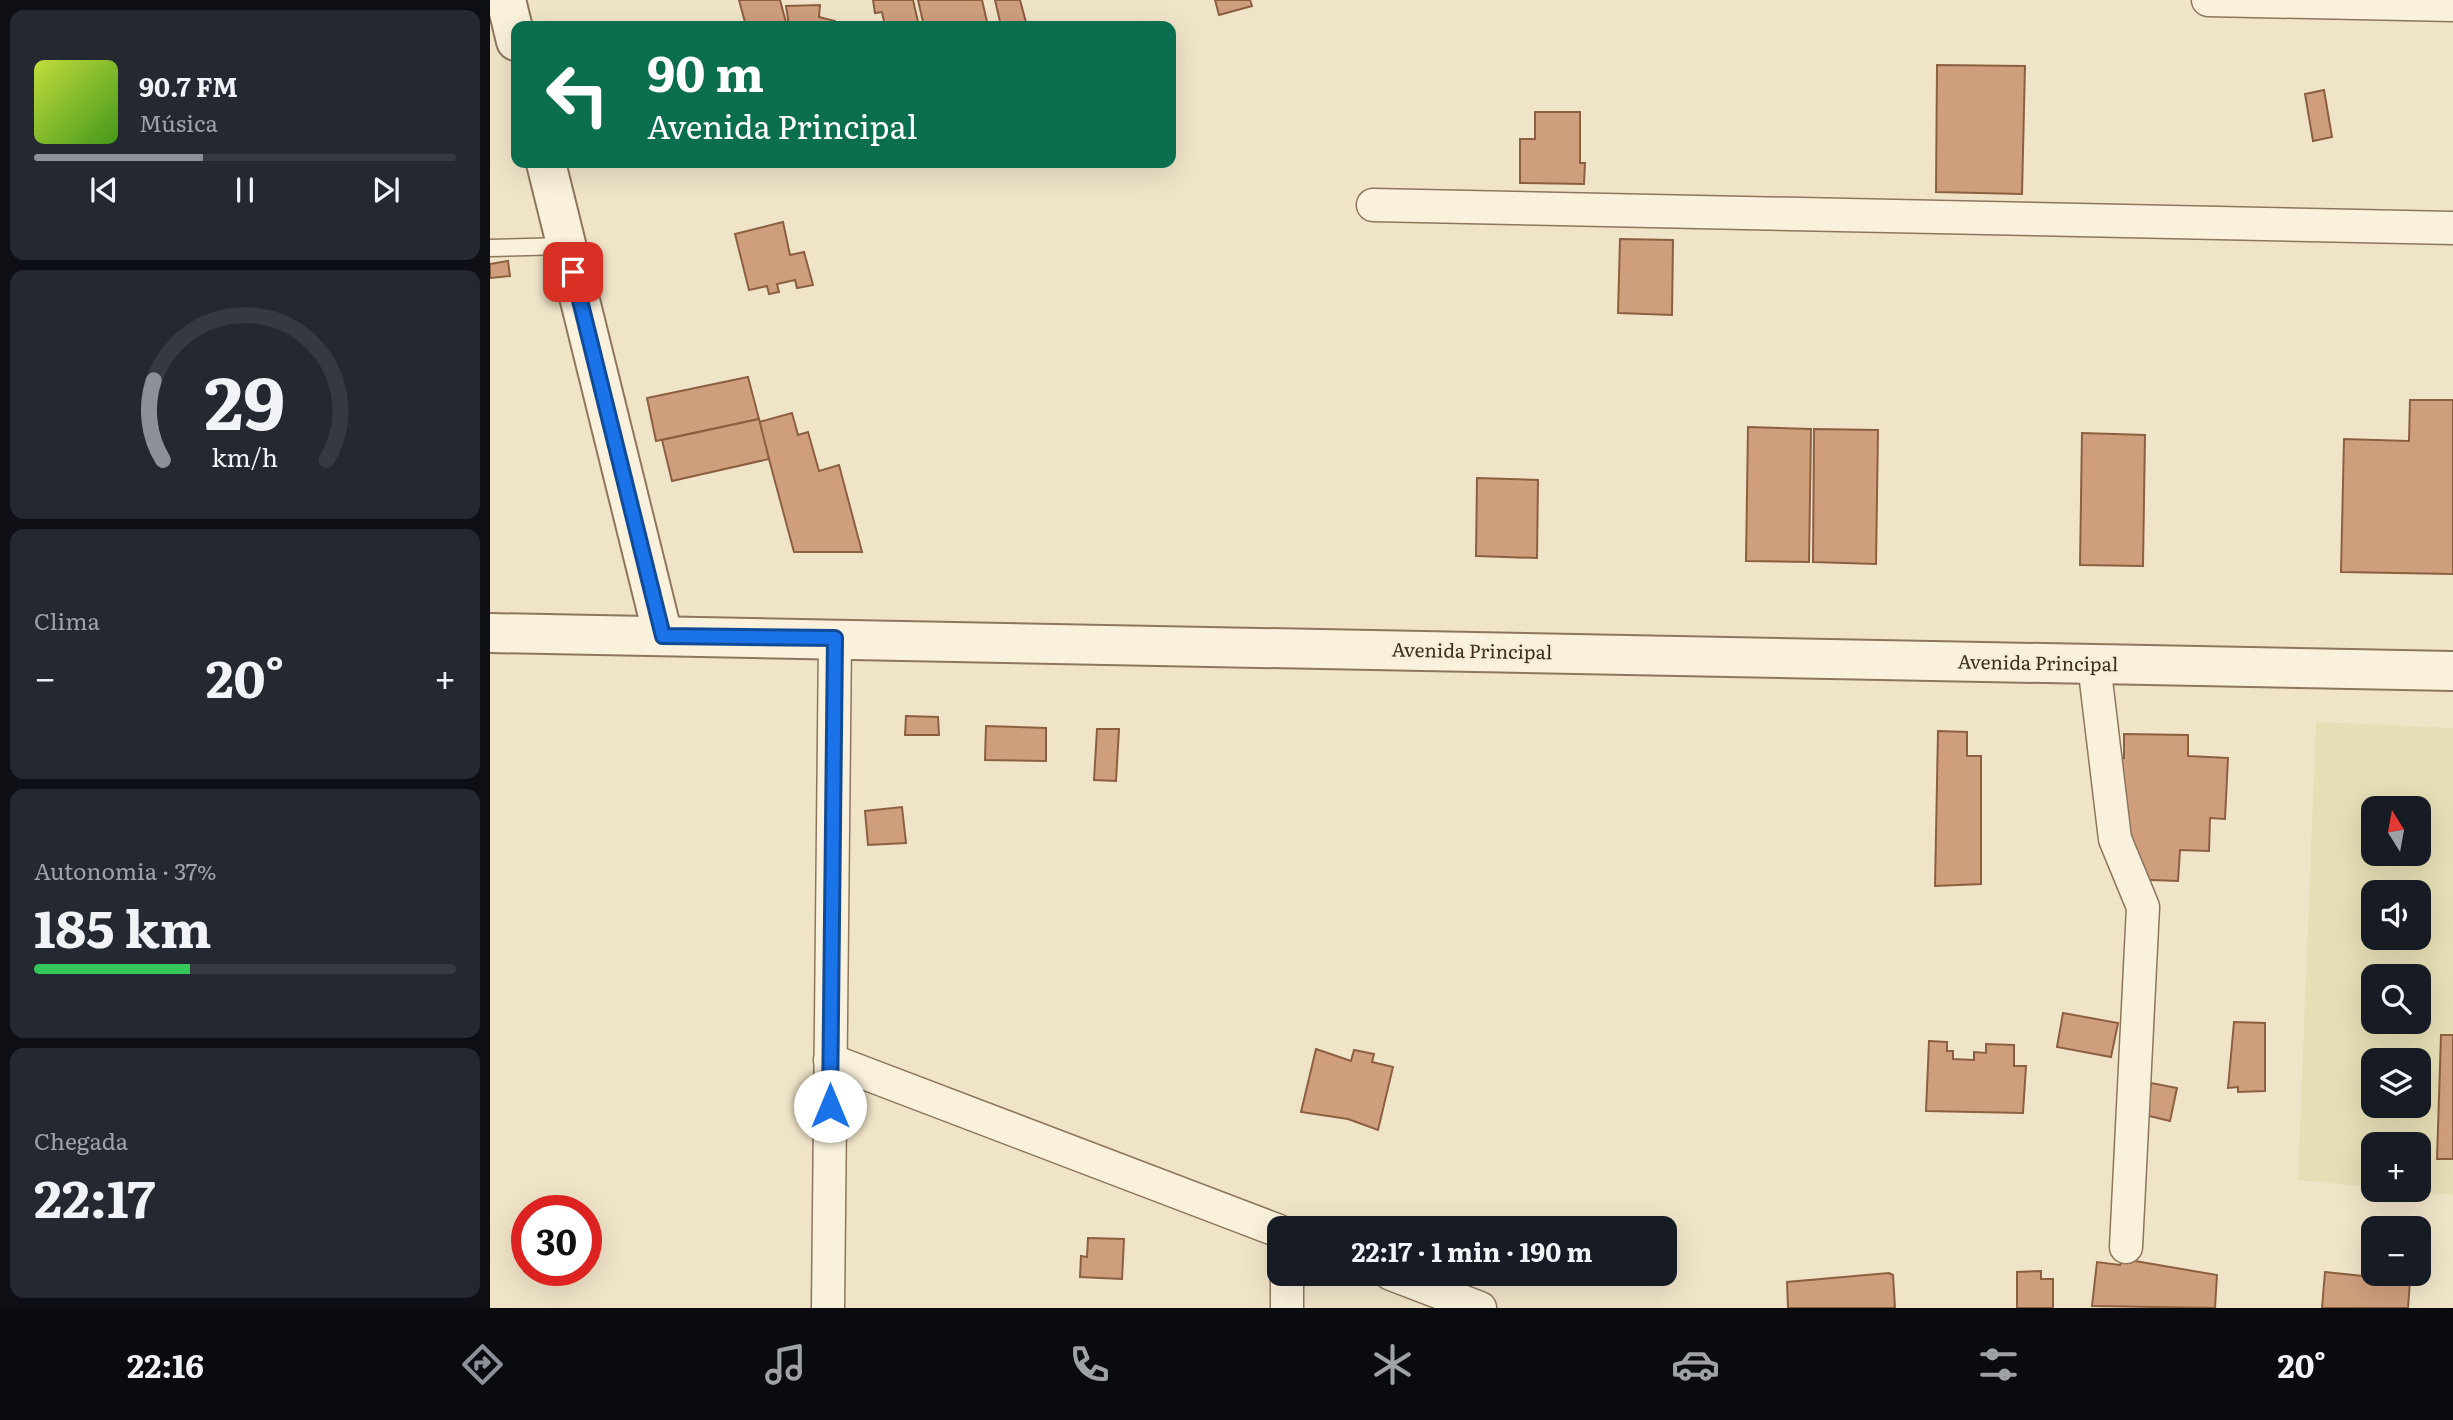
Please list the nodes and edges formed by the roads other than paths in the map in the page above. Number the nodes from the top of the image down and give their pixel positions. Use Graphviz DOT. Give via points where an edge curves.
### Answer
graph roads {
  1 [pos="2208,0"];
  2 [pos="2453,5"];
  3 [pos="547,168"];
  4 [pos="1373,205"];
  5 [pos="2453,228"];
  6 [pos="567,246"];
  7 [pos="490,248"];
  8 [pos="490,633"];
  9 [pos="663,636"];
  10 [pos="835,638"];
  11 [pos="2094,664"];
  12 [pos="2453,671"];
  13 [pos="830,1060"];
  14 [pos="1267,1226"];
  15 [pos="2126,1247"];
  16 [pos="1287,1286"];
  17 [pos="1422,1286"];
  18 [pos="828,1308"];
  19 [pos="1287,1308"];
  20 [pos="1480,1308"];
  1 -- 2 [label="street"];
  3 -- 6 [label="street"];
  4 -- 5 [label="street"];
  6 -- 7 [label="lane"];
  6 -- 9 [label="street"];
  8 -- 9 [label="street, Avenida Principal"];
  9 -- 10 [label="street, Avenida Principal"];
  10 -- 11 [label="street, Avenida Principal"];
  10 -- 13 [label="street"];
  11 -- 12 [label="street, Avenida Principal"];
  11 -- 15 [label="street" via="2115,839 2143,907"];
  13 -- 14 [label="street"];
  13 -- 18 [label="street"];
  16 -- 19 [label="street"];
  17 -- 20 [label="street"];
}
